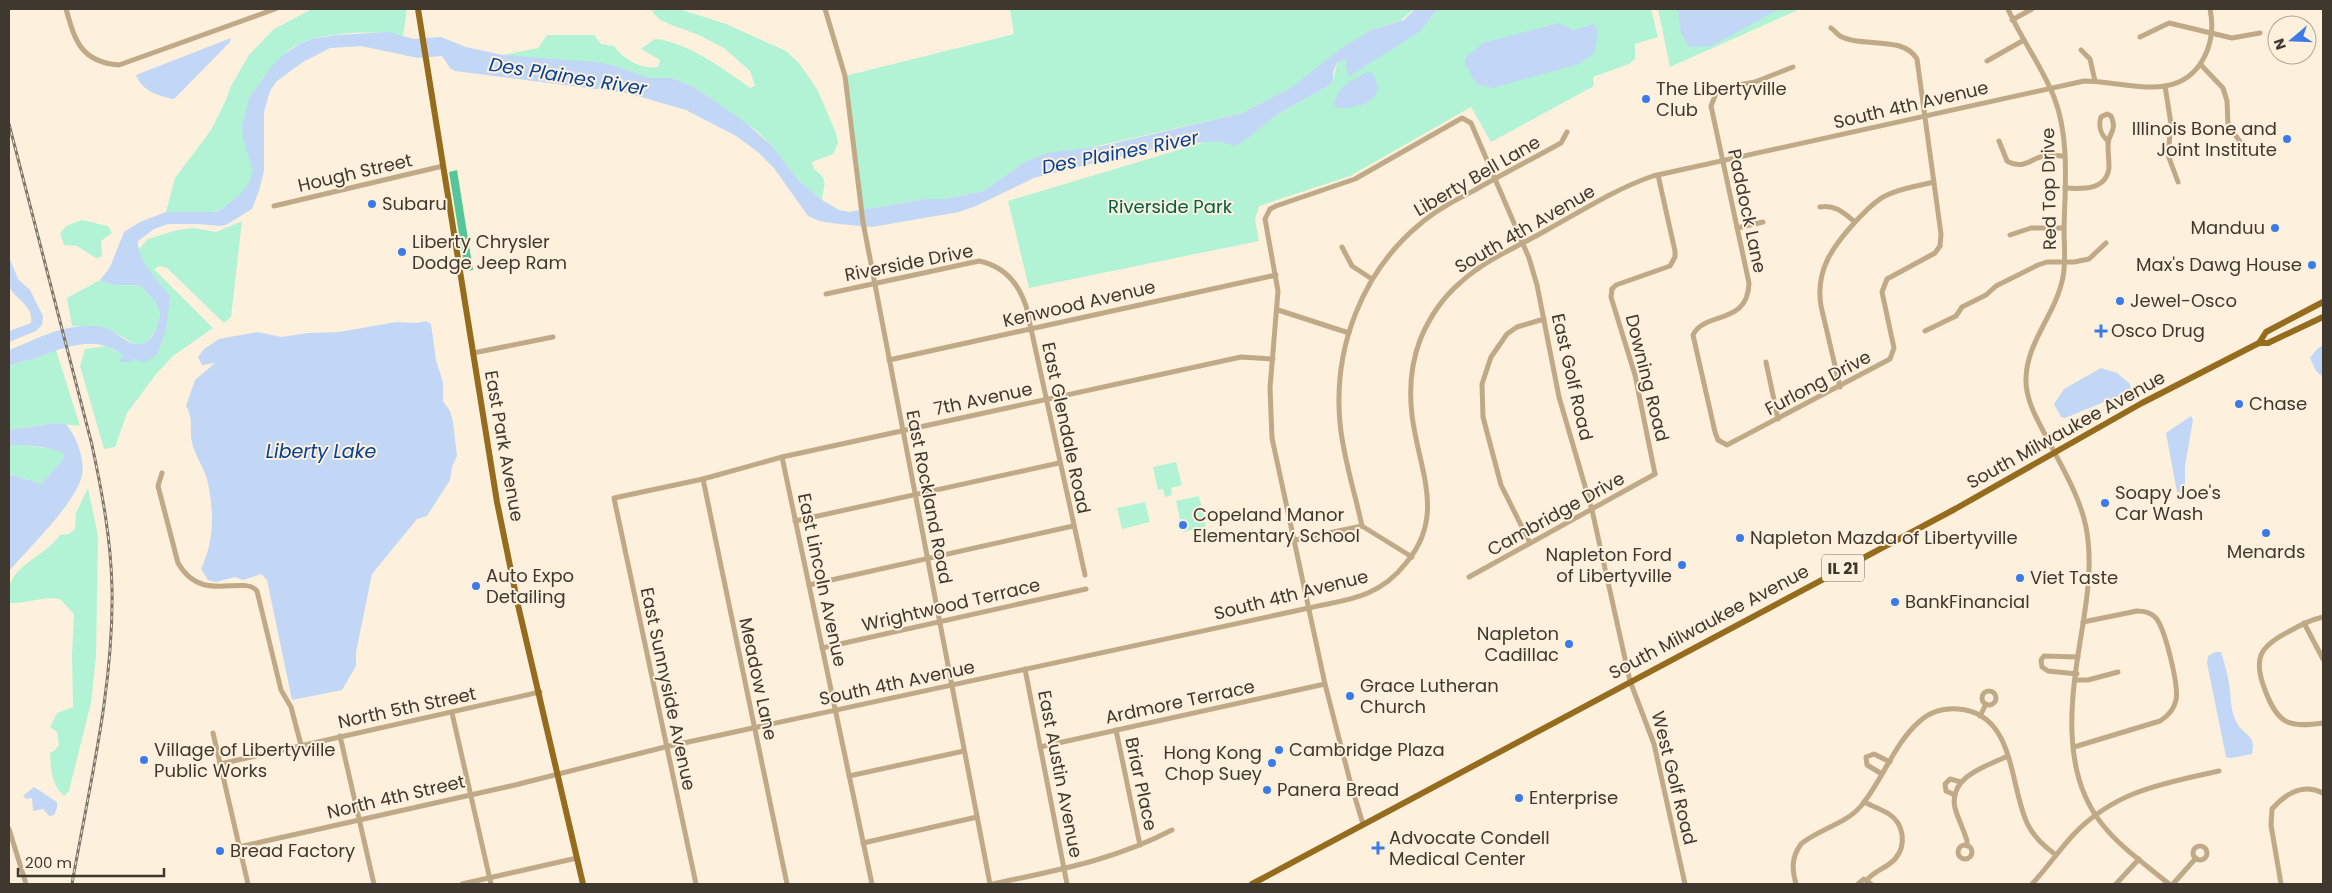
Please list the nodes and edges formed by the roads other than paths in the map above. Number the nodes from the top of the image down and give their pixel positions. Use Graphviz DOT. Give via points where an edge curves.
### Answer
graph roads {
  1 [pos="66,9"];
  2 [pos="275,9"];
  3 [pos="418,9"];
  4 [pos="826,9"];
  5 [pos="2008,9"];
  6 [pos="2032,9"];
  7 [pos="2210,9"];
  8 [pos="2012,20"];
  9 [pos="1831,28"];
  10 [pos="2260,33"];
  11 [pos="2212,34"];
  12 [pos="2140,37"];
  13 [pos="2024,40"];
  14 [pos="2081,50"];
  15 [pos="1987,61"];
  16 [pos="2201,64"];
  17 [pos="1793,67"];
  18 [pos="2095,81"];
  19 [pos="2165,86"];
  20 [pos="2050,88"];
  21 [pos="1925,116"];
  22 [pos="1567,132"];
  23 [pos="1999,141"];
  24 [pos="2108,142"];
  25 [pos="2241,143"];
  26 [pos="2064,156"];
  27 [pos="1722,161"];
  28 [pos="443,166"];
  29 [pos="1658,175"];
  30 [pos="1495,179"];
  31 [pos="1934,182"];
  32 [pos="2178,182"];
  33 [pos="2065,188"];
  34 [pos="274,206"];
  35 [pos="1820,208"];
  36 [pos="1763,222"];
  37 [pos="1855,222"];
  38 [pos="1737,228"];
  39 [pos="2064,228"];
  40 [pos="2010,234"];
  41 [pos="1523,243"];
  42 [pos="2106,243"];
  43 [pos="1342,247"];
  44 [pos="2064,261"];
  45 [pos="1276,275"];
  46 [pos="1372,279"];
  47 [pos="874,284"];
  48 [pos="1018,288"];
  49 [pos="826,294"];
  50 [pos="2323,302"];
  51 [pos="1278,310"];
  52 [pos="2323,317"];
  53 [pos="1544,319"];
  54 [pos="1031,328"];
  55 [pos="1925,331"];
  56 [pos="1349,333"];
  57 [pos="553,337"];
  58 [pos="2259,343"];
  59 [pos="473,353"];
  60 [pos="1273,359"];
  61 [pos="889,360"];
  62 [pos="1766,362"];
  63 [pos="1840,387"];
  64 [pos="1046,399"];
  65 [pos="1778,419"];
  66 [pos="902,431"];
  67 [pos="1723,443"];
  68 [pos="2054,452"];
  69 [pos="782,458"];
  70 [pos="1059,463"];
  71 [pos="162,472"];
  72 [pos="1657,474"];
  73 [pos="703,479"];
  74 [pos="914,495"];
  75 [pos="614,498"];
  76 [pos="1592,510"];
  77 [pos="795,521"];
  78 [pos="1073,526"];
  79 [pos="1362,526"];
  80 [pos="1295,540"];
  81 [pos="1530,543"];
  82 [pos="927,557"];
  83 [pos="1412,557"];
  84 [pos="1085,575"];
  85 [pos="1469,577"];
  86 [pos="809,585"];
  87 [pos="1086,589"];
  88 [pos="1309,608"];
  89 [pos="2323,617"];
  90 [pos="939,621"];
  91 [pos="2083,622"];
  92 [pos="2304,623"];
  93 [pos="822,648"];
  94 [pos="2078,657"];
  95 [pos="2323,659"];
  96 [pos="1025,669"];
  97 [pos="2118,672"];
  98 [pos="2076,677"];
  99 [pos="1630,681"];
  100 [pos="1325,684"];
  101 [pos="950,686"];
  102 [pos="540,692"];
  103 [pos="1986,704"];
  104 [pos="835,711"];
  105 [pos="452,713"];
  106 [pos="1980,716"];
  107 [pos="2323,723"];
  108 [pos="754,729"];
  109 [pos="1116,730"];
  110 [pos="213,733"];
  111 [pos="340,736"];
  112 [pos="301,745"];
  113 [pos="666,747"];
  114 [pos="1040,747"];
  115 [pos="2074,747"];
  116 [pos="964,751"];
  117 [pos="2008,756"];
  118 [pos="1890,762"];
  119 [pos="220,764"];
  120 [pos="2219,771"];
  121 [pos="559,773"];
  122 [pos="1882,774"];
  123 [pos="849,776"];
  124 [pos="1961,782"];
  125 [pos="2323,793"];
  126 [pos="470,795"];
  127 [pos="1955,795"];
  128 [pos="1864,802"];
  129 [pos="2096,816"];
  130 [pos="977,817"];
  131 [pos="360,820"];
  132 [pos="1363,824"];
  133 [pos="9,829"];
  134 [pos="1172,830"];
  135 [pos="863,843"];
  136 [pos="1140,844"];
  137 [pos="1967,846"];
  138 [pos="239,847"];
  139 [pos="2056,855"];
  140 [pos="577,858"];
  141 [pos="2196,858"];
  142 [pos="2138,859"];
  143 [pos="1064,869"];
  144 [pos="489,878"];
  145 [pos="1869,882"];
  146 [pos="26,884"];
  147 [pos="248,884"];
  148 [pos="374,884"];
  149 [pos="462,884"];
  150 [pos="490,884"];
  151 [pos="583,884"];
  152 [pos="696,884"];
  153 [pos="787,884"];
  154 [pos="872,884"];
  155 [pos="991,884"];
  156 [pos="1067,884"];
  157 [pos="1252,884"];
  158 [pos="1685,884"];
  159 [pos="1796,884"];
  160 [pos="1858,884"];
  161 [pos="2032,884"];
  162 [pos="2116,884"];
  163 [pos="2169,884"];
  164 [pos="2173,884"];
  165 [pos="2282,884"];
  1 -- 2 [label="street" via="81,48 100,62 119,65"];
  3 -- 28 [label="main road, East Park Avenue"];
  4 -- 47 [label="street, East Rockland Road" via="843,69 851,114 859,197"];
  5 -- 8 [label="street, Red Top Drive"];
  6 -- 8 [label="street"];
  7 -- 11 [label="street"];
  8 -- 13 [label="street, Red Top Drive"];
  9 -- 21 [label="street, Furlong Drive" via="1840,36 1902,47 1914,53"];
  10 -- 11 [label="street" via="2232,38"];
  11 -- 12 [label="street" via="2169,23"];
  11 -- 16 [label="street" via="2210,47"];
  13 -- 15 [label="street"];
  13 -- 20 [label="street, Red Top Drive"];
  14 -- 18 [label="street" via="2090,59"];
  16 -- 19 [label="street" via="2183,79"];
  16 -- 25 [label="street" via="2223,88 2228,125"];
  17 -- 27 [label="street, Paddock Lane" via="1755,82 1728,85 1717,91 1711,112"];
  18 -- 19 [label="street, South 4th Avenue"];
  18 -- 20 [label="street, South 4th Avenue"];
  19 -- 32 [label="street" via="2171,124 2168,155"];
  20 -- 21 [label="street, South 4th Avenue"];
  20 -- 26 [label="street, Red Top Drive" via="2061,118"];
  21 -- 27 [label="street, South 4th Avenue"];
  21 -- 31 [label="street, Furlong Drive"];
  22 -- 30 [label="street, Liberty Bell Lane" via="1561,143"];
  23 -- 26 [label="street" via="2007,161 2013,164 2024,165 2048,155"];
  24 -- 24 [label="street" via="2114,131 2114,122 2107,114 2101,117 2100,126"];
  24 -- 33 [label="street" via="2108,168 2100,183 2085,189"];
  26 -- 33 [label="street, Red Top Drive"];
  27 -- 29 [label="street, South 4th Avenue"];
  27 -- 38 [label="street, Paddock Lane"];
  28 -- 34 [label="street, Hough Street"];
  28 -- 59 [label="main road, East Park Avenue"];
  29 -- 41 [label="street, South 4th Avenue" via="1625,188"];
  29 -- 72 [label="street, Downing Road" via="1675,251 1673,262 1670,266 1609,288 1635,375"];
  30 -- 41 [label="street, East Golf Road"];
  30 -- 45 [label="street, East Golf Road" via="1468,120 1458,119 1355,179 1276,206 1267,214 1266,223"];
  30 -- 46 [label="street, Liberty Bell Lane" via="1420,223 1399,243"];
  31 -- 37 [label="street" via="1884,196"];
  31 -- 63 [label="street, Furlong Drive" via="1940,246 1935,253 1883,284 1893,353 1885,363"];
  33 -- 39 [label="street, Red Top Drive"];
  35 -- 37 [label="street" via="1835,208"];
  36 -- 38 [label="street"];
  37 -- 63 [label="street" via="1829,254 1820,282 1820,306"];
  38 -- 67 [label="street, Paddock Lane" via="1749,283 1747,296 1734,312 1703,324 1693,335 1715,432"];
  39 -- 40 [label="street" via="2031,228"];
  39 -- 44 [label="street, Red Top Drive"];
  41 -- 53 [label="street, East Golf Road"];
  41 -- 83 [label="street, South 4th Avenue" via="1459,283 1429,319 1419,342 1410,393 1427,488 1428,512 1420,542"];
  42 -- 44 [label="street, Red Top Drive" via="2089,258"];
  43 -- 46 [label="street" via="1352,266"];
  44 -- 55 [label="street, Red Top Drive" via="2038,265 1996,286 1962,307 1956,316"];
  44 -- 68 [label="street, Red Top Drive" via="2064,275 2052,312 2032,346 2025,381 2032,408"];
  45 -- 51 [label="street"];
  45 -- 54 [label="street, Kenwood Avenue"];
  46 -- 56 [label="street, Liberty Bell Lane" via="1352,319"];
  47 -- 48 [label="street, Riverside Drive" via="979,262 1000,268"];
  47 -- 49 [label="street, Riverside Drive"];
  47 -- 61 [label="street, East Rockland Road"];
  48 -- 54 [label="street, East Glendale Road"];
  50 -- 58 [label="main road, South Milwaukee Avenue / IL 21" via="2266,332"];
  51 -- 56 [label="street"];
  51 -- 60 [label="street"];
  52 -- 58 [label="main road, South Milwaukee Avenue / IL 21" via="2268,343"];
  53 -- 76 [label="street, East Golf Road" via="1559,397"];
  53 -- 81 [label="street" via="1517,327 1507,334 1491,357 1482,384 1483,417 1501,485"];
  54 -- 61 [label="street, Kenwood Avenue"];
  54 -- 64 [label="street, East Glendale Road"];
  56 -- 79 [label="street, Liberty Bell Lane" via="1340,380 1340,425"];
  57 -- 59 [label="street"];
  58 -- 68 [label="main road, South Milwaukee Avenue / IL 21"];
  59 -- 102 [label="main road, East Park Avenue" via="497,502"];
  60 -- 64 [label="street, 7th Avenue" via="1242,357"];
  60 -- 80 [label="street" via="1270,420"];
  61 -- 66 [label="street, East Rockland Road"];
  62 -- 65 [label="street"];
  63 -- 65 [label="street, Furlong Drive"];
  64 -- 66 [label="street, 7th Avenue"];
  64 -- 70 [label="street, East Glendale Road"];
  65 -- 67 [label="street, Furlong Drive" via="1731,444"];
  66 -- 69 [label="street, 7th Avenue"];
  66 -- 74 [label="street, East Rockland Road"];
  68 -- 91 [label="street, Red Top Drive" via="2086,525 2089,569"];
  68 -- 99 [label="main road, South Milwaukee Avenue / IL 21" via="1955,509"];
  69 -- 73 [label="street, 7th Avenue"];
  69 -- 77 [label="street, East Lincoln Avenue"];
  70 -- 74 [label="street"];
  70 -- 78 [label="street, East Glendale Road"];
  71 -- 112 [label="street" via="158,486 178,563 188,576 201,584 218,587 255,587 259,594 280,687 291,707"];
  72 -- 76 [label="street, Cambridge Drive"];
  73 -- 75 [label="street, 7th Avenue"];
  73 -- 108 [label="street, Meadow Lane"];
  74 -- 77 [label="street"];
  74 -- 82 [label="street, East Rockland Road"];
  75 -- 113 [label="street, East Sunnyside Avenue"];
  76 -- 81 [label="street, Cambridge Drive"];
  76 -- 99 [label="street, East Golf Road"];
  77 -- 86 [label="street, East Lincoln Avenue"];
  78 -- 82 [label="street"];
  78 -- 84 [label="street, East Glendale Road"];
  79 -- 80 [label="street"];
  79 -- 83 [label="street"];
  80 -- 88 [label="street"];
  81 -- 85 [label="street, Cambridge Drive"];
  82 -- 86 [label="street"];
  82 -- 90 [label="street, East Rockland Road"];
  83 -- 88 [label="street, South 4th Avenue" via="1384,585 1355,597"];
  86 -- 93 [label="street, East Lincoln Avenue"];
  87 -- 90 [label="street, Wrightwood Terrace"];
  88 -- 96 [label="street, South 4th Avenue"];
  88 -- 100 [label="street"];
  89 -- 92 [label="street"];
  90 -- 93 [label="street, Wrightwood Terrace"];
  90 -- 101 [label="street, East Rockland Road"];
  91 -- 94 [label="street, Red Top Drive"];
  91 -- 115 [label="street" via="2137,611 2154,616 2163,630 2176,696 2168,716 2160,721"];
  92 -- 95 [label="street"];
  92 -- 107 [label="street" via="2268,644 2259,662 2260,675 2272,707 2282,720 2297,726"];
  93 -- 104 [label="street, East Lincoln Avenue"];
  94 -- 98 [label="street, Red Top Drive"];
  94 -- 98 [label="street" via="2050,655 2041,660 2042,667 2048,671"];
  96 -- 101 [label="street, South 4th Avenue"];
  96 -- 114 [label="street, East Austin Avenue"];
  97 -- 98 [label="street" via="2088,680"];
  98 -- 115 [label="street, Red Top Drive" via="2071,728"];
  99 -- 132 [label="main road, South Milwaukee Avenue / IL 21"];
  99 -- 158 [label="street, West Golf Road" via="1654,744"];
  100 -- 109 [label="street, Ardmore Terrace"];
  100 -- 132 [label="street"];
  101 -- 104 [label="street, South 4th Avenue"];
  101 -- 116 [label="street, East Rockland Road"];
  102 -- 105 [label="street, North 5th Street"];
  102 -- 121 [label="main road, East Park Avenue"];
  103 -- 106 [label="street"];
  104 -- 108 [label="street, South 4th Avenue"];
  104 -- 123 [label="street, East Lincoln Avenue"];
  105 -- 111 [label="street, North 5th Street"];
  105 -- 126 [label="street"];
  106 -- 117 [label="street" via="1999,734"];
  106 -- 118 [label="street" via="1956,709 1929,715 1909,731"];
  108 -- 113 [label="street, South 4th Avenue"];
  108 -- 153 [label="street, Meadow Lane"];
  109 -- 114 [label="street, Ardmore Terrace"];
  109 -- 136 [label="street, Briar Place"];
  110 -- 119 [label="street"];
  111 -- 112 [label="street, North 5th Street"];
  111 -- 131 [label="street"];
  112 -- 119 [label="street, North 5th Street"];
  113 -- 121 [label="street, South 4th Avenue"];
  113 -- 152 [label="street, East Sunnyside Avenue"];
  114 -- 143 [label="street, East Austin Avenue"];
  115 -- 129 [label="street, Red Top Drive" via="2078,777"];
  116 -- 123 [label="street"];
  116 -- 130 [label="street, East Rockland Road"];
  117 -- 124 [label="street"];
  117 -- 139 [label="street" via="2028,824 2037,838"];
  118 -- 122 [label="street"];
  118 -- 122 [label="street" via="1874,754 1866,757 1867,765"];
  119 -- 138 [label="street"];
  120 -- 129 [label="street" via="2139,790"];
  121 -- 126 [label="street, North 4th Street"];
  121 -- 140 [label="main road, East Park Avenue"];
  122 -- 128 [label="street"];
  123 -- 135 [label="street, East Lincoln Avenue"];
  124 -- 127 [label="street"];
  124 -- 127 [label="street" via="1950,779 1945,784 1946,790"];
  125 -- 165 [label="street" via="2300,789 2272,809 2271,825"];
  126 -- 131 [label="street, North 4th Street"];
  126 -- 144 [label="street"];
  127 -- 137 [label="street" via="1955,808"];
  128 -- 145 [label="street" via="1896,820 1903,842 1894,860 1871,875"];
  128 -- 159 [label="street" via="1851,815 1801,844 1792,864"];
  129 -- 139 [label="street"];
  129 -- 142 [label="street, Red Top Drive"];
  130 -- 135 [label="street"];
  130 -- 155 [label="street, East Rockland Road"];
  131 -- 138 [label="street, North 4th Street"];
  131 -- 148 [label="street"];
  132 -- 157 [label="main road, South Milwaukee Avenue / IL 21"];
  133 -- 146 [label="street"];
  134 -- 136 [label="street"];
  135 -- 154 [label="street, East Lincoln Avenue"];
  136 -- 143 [label="street" via="1104,859"];
  138 -- 147 [label="street"];
  139 -- 161 [label="street"];
  140 -- 144 [label="street"];
  140 -- 151 [label="main road, East Park Avenue"];
  141 -- 164 [label="street"];
  142 -- 162 [label="street"];
  142 -- 163 [label="street, Red Top Drive"];
  143 -- 155 [label="street"];
  143 -- 156 [label="street, East Austin Avenue"];
  144 -- 149 [label="street"];
  144 -- 150 [label="street"];
  145 -- 160 [label="street" via="1862,880"];
}
